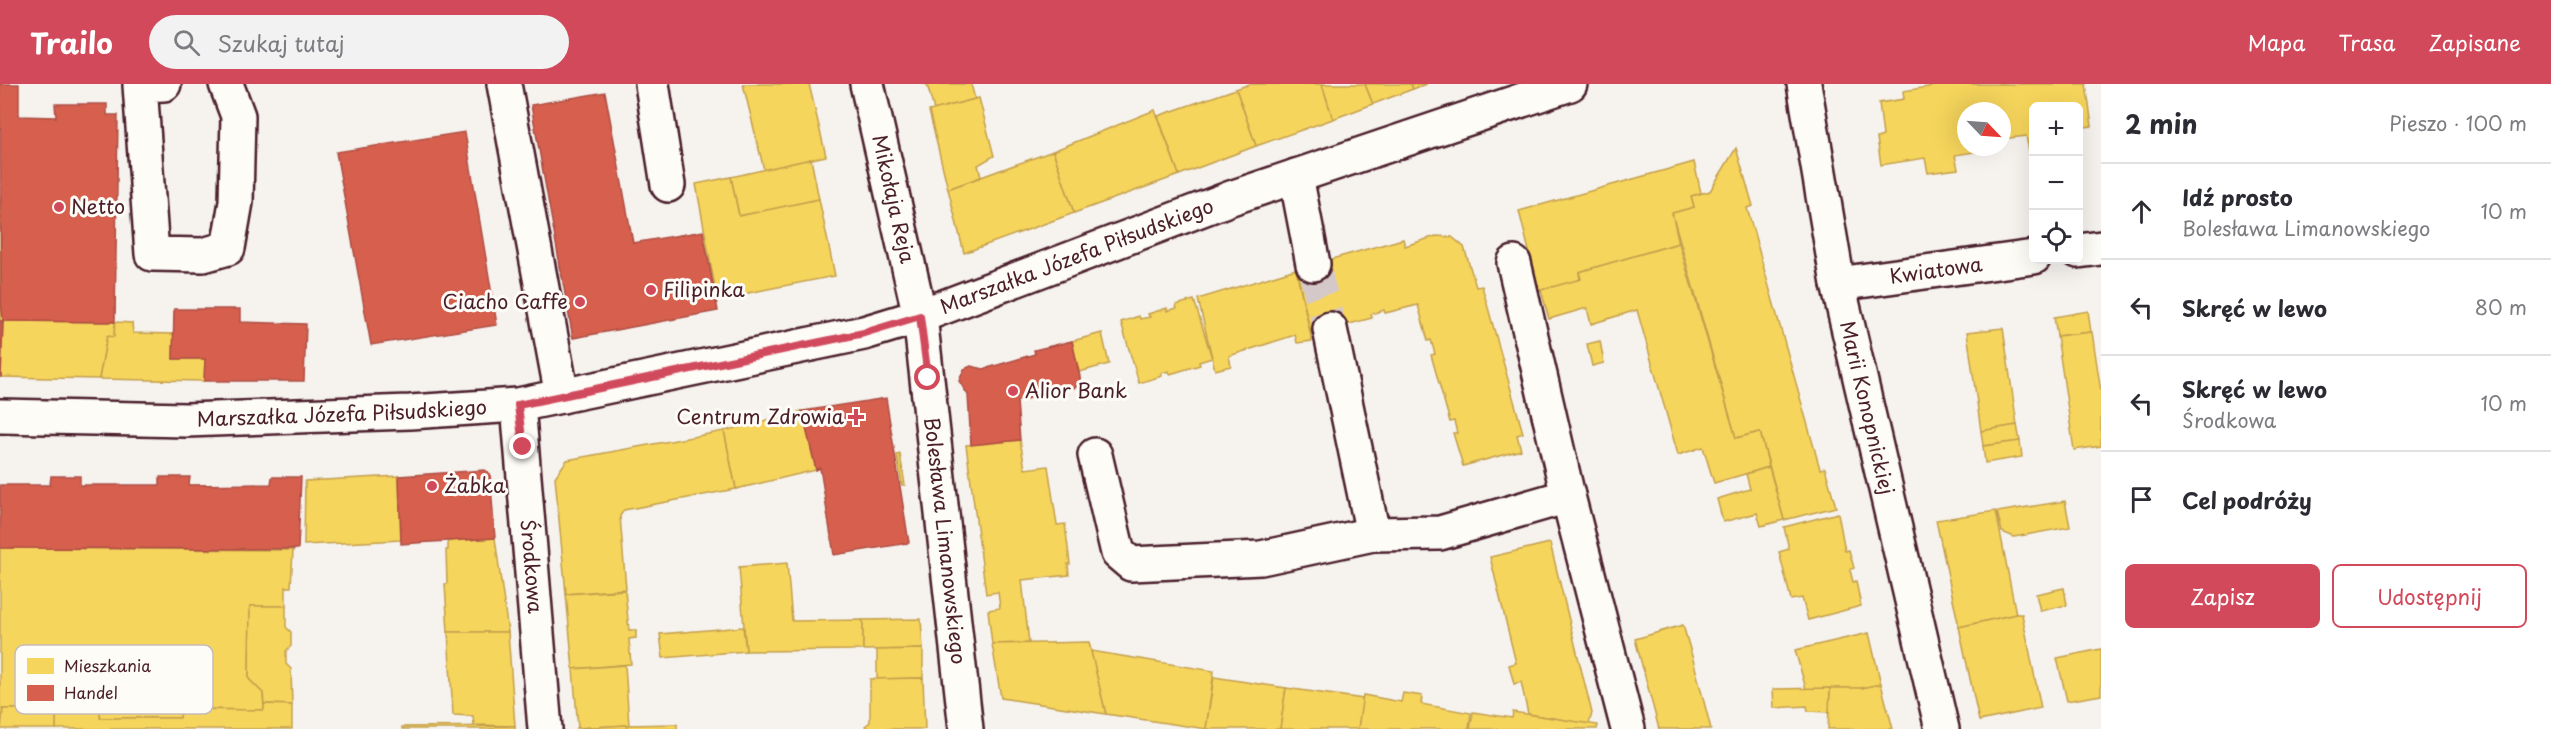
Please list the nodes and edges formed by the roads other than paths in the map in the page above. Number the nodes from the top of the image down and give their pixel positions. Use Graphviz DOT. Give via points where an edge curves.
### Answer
graph roads {
  1 [pos="164,84"];
  2 [pos="226,84"];
  3 [pos="504,84"];
  4 [pos="652,84"];
  5 [pos="867,84"];
  6 [pos="1570,84"];
  7 [pos="1804,84"];
  8 [pos="1296,176"];
  9 [pos="668,185"];
  10 [pos="2101,248"];
  11 [pos="2083,250"];
  12 [pos="2029,258"];
  13 [pos="1514,263"];
  14 [pos="1313,264"];
  15 [pos="1838,284"];
  16 [pos="920,316"];
  17 [pos="1330,329"];
  18 [pos="562,396"];
  19 [pos="518,405"];
  20 [pos="0,416"];
  21 [pos="1095,455"];
  22 [pos="1568,496"];
  23 [pos="1372,534"];
  24 [pos="545,729"];
  25 [pos="966,729"];
  26 [pos="1628,729"];
  27 [pos="1942,729"];
  1 -- 2 [label="street" via="140,85 152,254 203,255 228,248 236,202 238,116"];
  3 -- 18 [label="street"];
  4 -- 9 [label="street"];
  5 -- 16 [label="street, Mikołaja Reja"];
  6 -- 8 [label="street, Marszałka Józefa Piłsudskiego"];
  7 -- 15 [label="street, Marii Konopnickiej"];
  8 -- 14 [label="street"];
  8 -- 16 [label="street, Marszałka Józefa Piłsudskiego"];
  10 -- 11 [label="street"];
  12 -- 15 [label="street, Kwiatowa"];
  13 -- 22 [label="street"];
  15 -- 27 [label="street, Marii Konopnickiej"];
  16 -- 18 [label="street, Marszałka Józefa Piłsudskiego" via="864,333"];
  16 -- 25 [label="street, Bolesława Limanowskiego"];
  17 -- 23 [label="street"];
  18 -- 19 [label="street, Marszałka Józefa Piłsudskiego"];
  19 -- 20 [label="street, Marszałka Józefa Piłsudskiego" via="186,420"];
  19 -- 24 [label="street, Środkowa"];
  21 -- 23 [label="street" via="1118,553 1131,564 1261,558"];
  22 -- 23 [label="street" via="1440,533"];
  22 -- 26 [label="street"];
}
